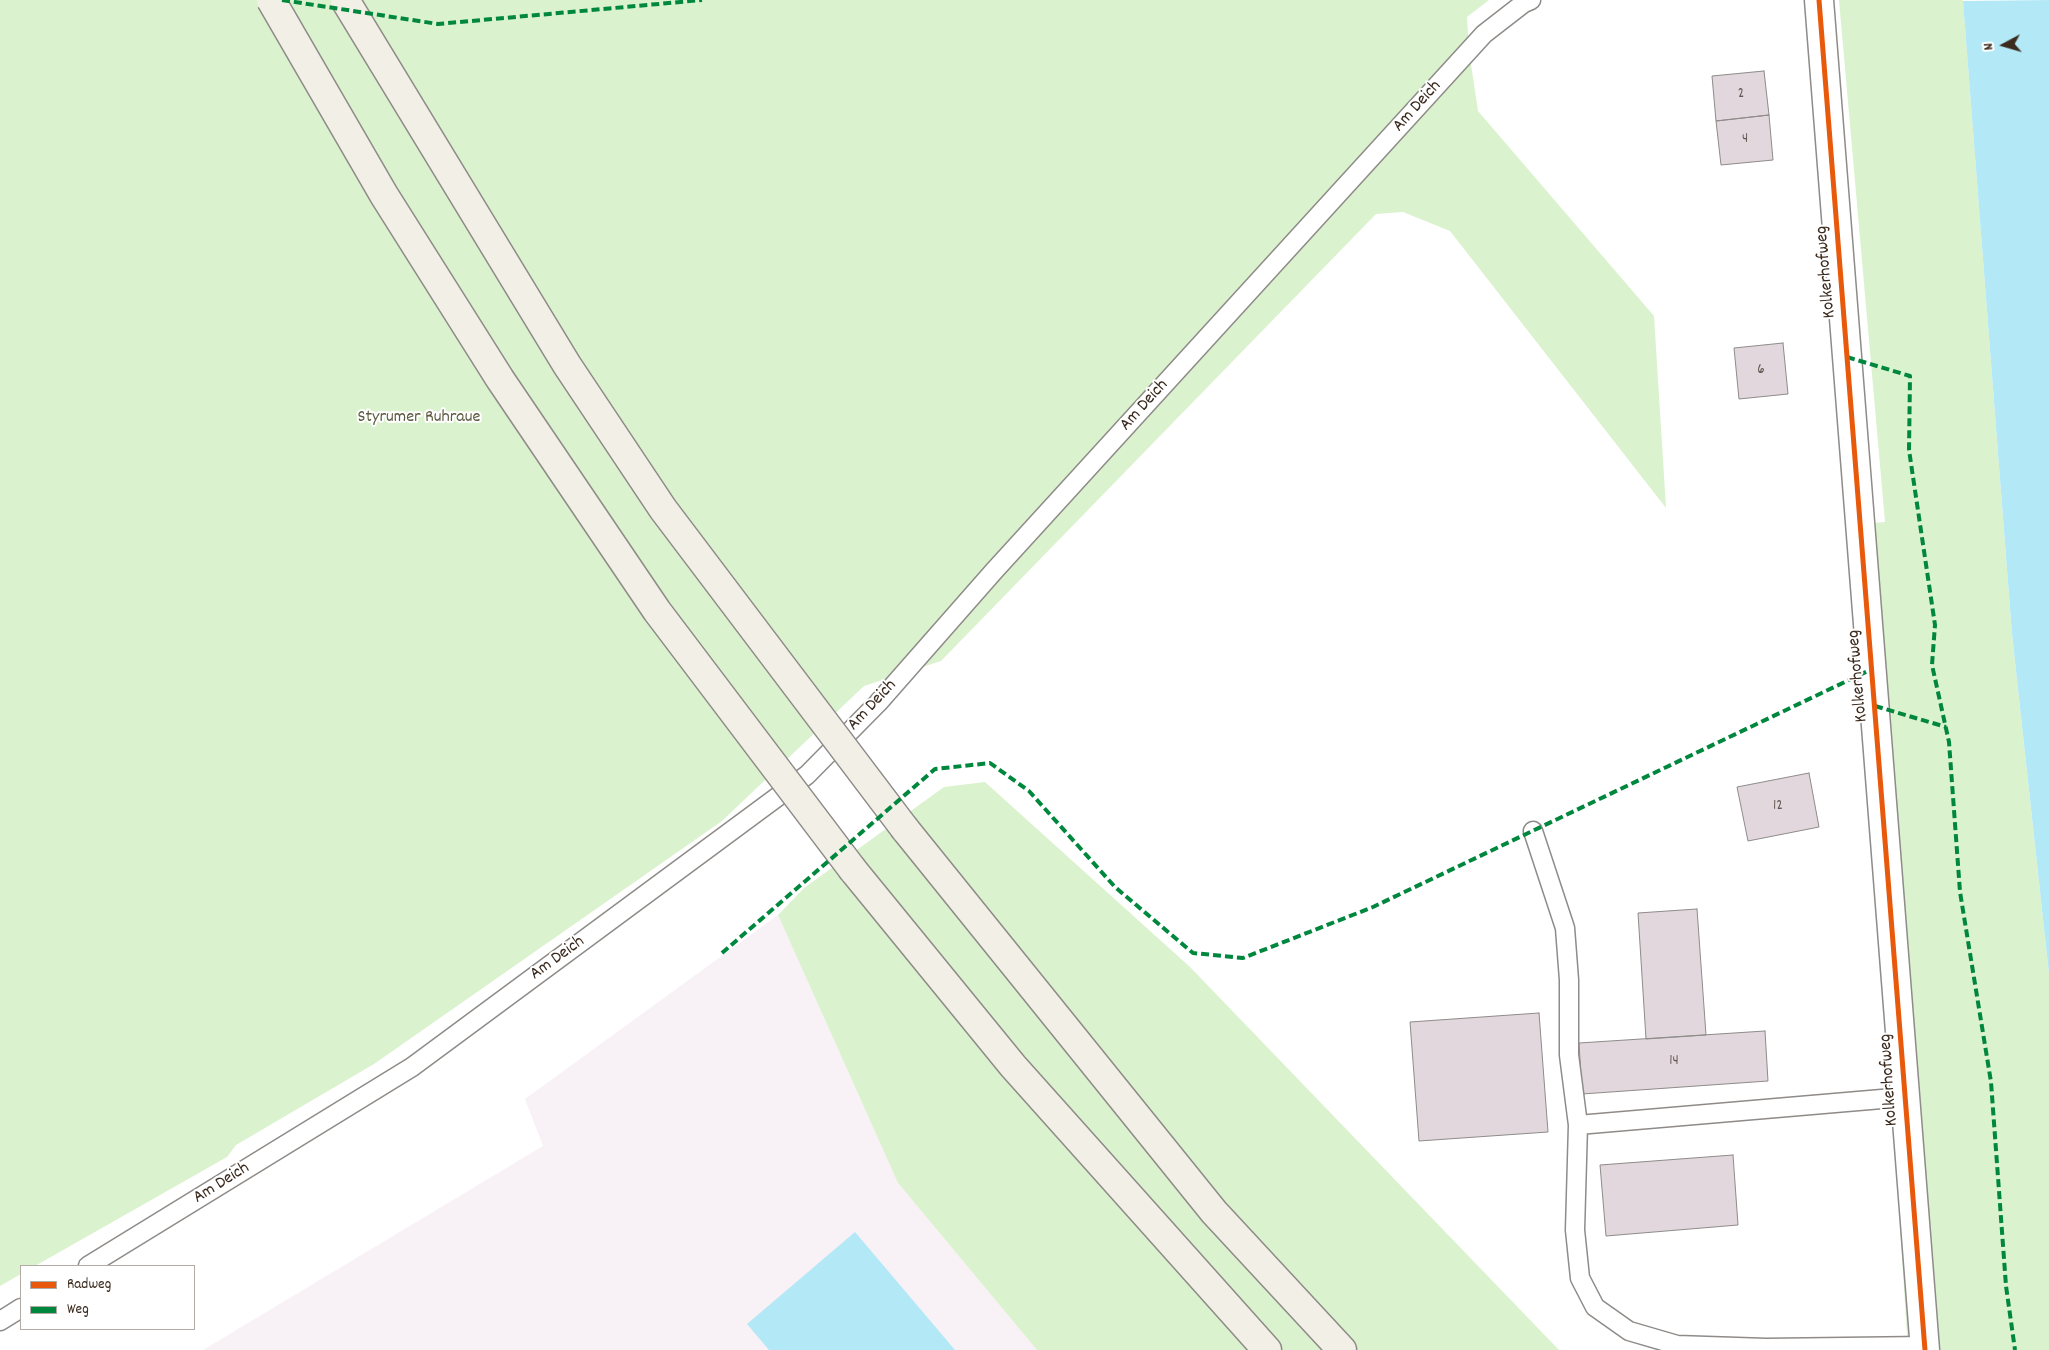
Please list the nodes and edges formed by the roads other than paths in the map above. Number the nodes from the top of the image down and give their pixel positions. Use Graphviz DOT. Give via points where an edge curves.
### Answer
graph roads {
  1 [pos="271,0"];
  2 [pos="344,0"];
  3 [pos="1531,0"];
  4 [pos="1819,0"];
  5 [pos="1533,831"];
  6 [pos="1905,1097"];
  7 [pos="1578,1125"];
  8 [pos="90,1265"];
  9 [pos="20,1309"];
  10 [pos="0,1321"];
  11 [pos="1925,1348"];
  12 [pos="1267,1350"];
  13 [pos="1342,1350"];
  1 -- 12 [label="highway, bridge" via="384,195 500,379 657,611 853,870 1013,1066"];
  2 -- 13 [label="highway, bridge" via="567,365 663,508 905,829 1214,1212"];
  3 -- 8 [label="lane, Am Deich" via="1484,34 994,571 878,703 806,774 412,1067"];
  4 -- 6 [label="street, Kolkerhofweg"];
  5 -- 7 [label="lane" via="1565,928 1569,1055"];
  6 -- 7 [label="lane"];
  6 -- 11 [label="street, Kolkerhofweg"];
  7 -- 11 [label="lane" via="1575,1230 1580,1278 1595,1307 1629,1331 1677,1345"];
  9 -- 10 [label="lane"];
}
